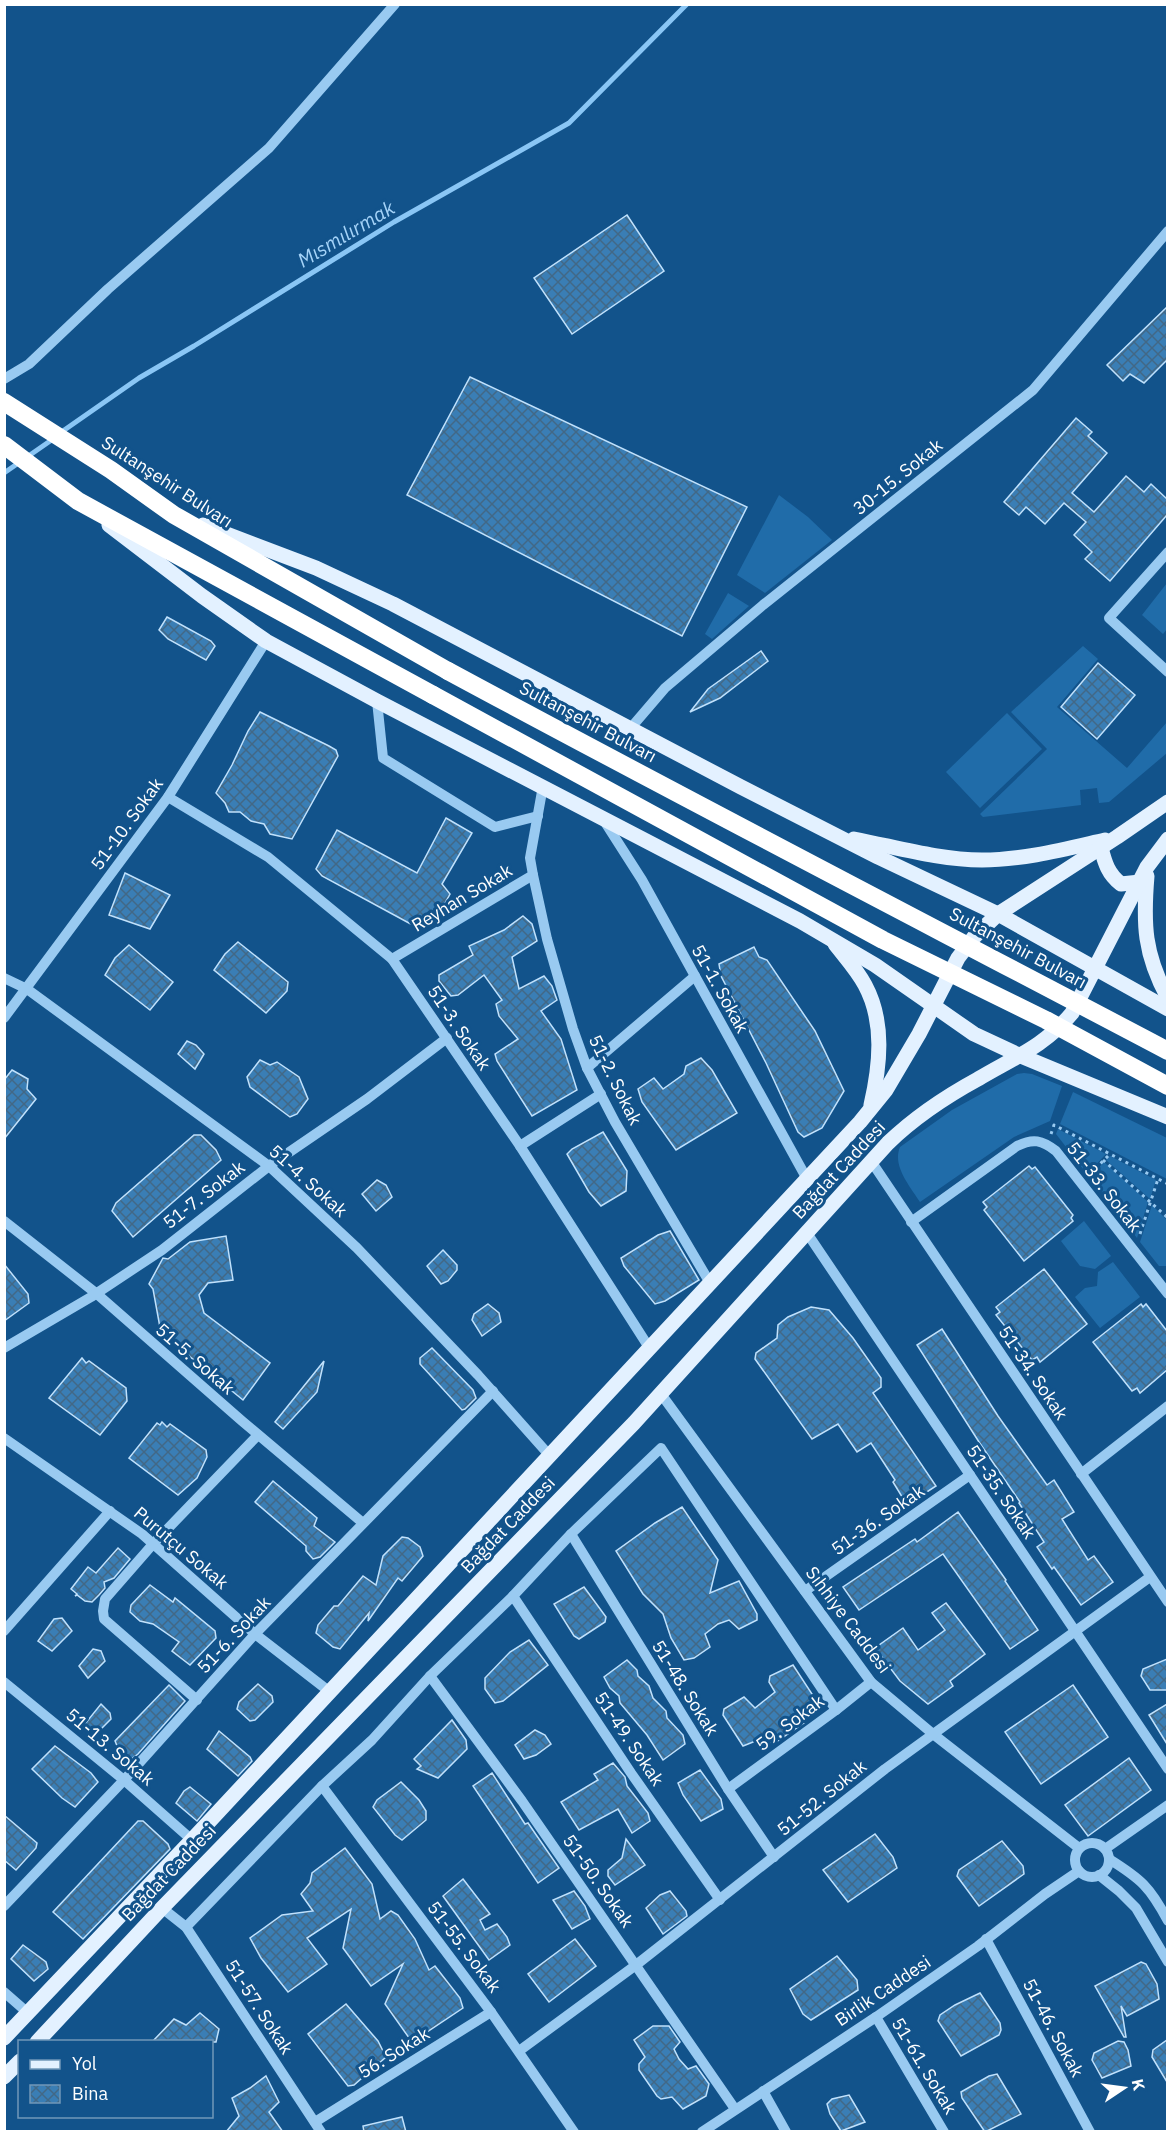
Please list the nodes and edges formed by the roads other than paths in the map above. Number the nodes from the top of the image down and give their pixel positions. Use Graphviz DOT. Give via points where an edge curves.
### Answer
graph roads {
  1 [pos="395,4"];
  2 [pos="1167,231"];
  3 [pos="4,379"];
  4 [pos="9,406"];
  5 [pos="4,445"];
  6 [pos="78,501"];
  7 [pos="174,515"];
  8 [pos="1167,552"];
  9 [pos="266,641"];
  10 [pos="1167,672"];
  11 [pos="377,701"];
  12 [pos="629,730"];
  13 [pos="543,786"];
  14 [pos="168,797"];
  15 [pos="1167,802"];
  16 [pos="538,816"];
  17 [pos="601,817"];
  18 [pos="834,835"];
  19 [pos="1117,837"];
  20 [pos="1167,839"];
  21 [pos="1101,848"];
  22 [pos="1147,867"];
  23 [pos="533,875"];
  24 [pos="1140,882"];
  25 [pos="998,914"];
  26 [pos="829,937"];
  27 [pos="392,959"];
  28 [pos="1095,969"];
  29 [pos="695,976"];
  30 [pos="4,978"];
  31 [pos="27,989"];
  32 [pos="1167,998"];
  33 [pos="933,1007"];
  34 [pos="1167,1009"];
  35 [pos="4,1018"];
  36 [pos="447,1038"];
  37 [pos="1167,1051"];
  38 [pos="1021,1056"];
  39 [pos="587,1068"];
  40 [pos="1167,1086"];
  41 [pos="601,1094"];
  42 [pos="869,1111"];
  43 [pos="1167,1118"];
  44 [pos="520,1146"];
  45 [pos="871,1161"];
  46 [pos="269,1166"];
  47 [pos="807,1179"];
  48 [pos="4,1221"];
  49 [pos="911,1222"];
  50 [pos="807,1233"];
  51 [pos="710,1282"];
  52 [pos="97,1294"];
  53 [pos="1167,1294"];
  54 [pos="4,1347"];
  55 [pos="650,1349"];
  56 [pos="493,1391"];
  57 [pos="661,1394"];
  58 [pos="1167,1406"];
  59 [pos="258,1435"];
  60 [pos="4,1438"];
  61 [pos="550,1456"];
  62 [pos="1081,1474"];
  63 [pos="970,1475"];
  64 [pos="110,1510"];
  65 [pos="363,1523"];
  66 [pos="571,1534"];
  67 [pos="153,1544"];
  68 [pos="1150,1577"];
  69 [pos="805,1591"];
  70 [pos="513,1596"];
  71 [pos="1167,1602"];
  72 [pos="1075,1631"];
  73 [pos="4,1632"];
  74 [pos="255,1634"];
  75 [pos="430,1676"];
  76 [pos="4,1682"];
  77 [pos="871,1682"];
  78 [pos="330,1692"];
  79 [pos="197,1700"];
  80 [pos="836,1710"];
  81 [pos="933,1734"];
  82 [pos="1167,1769"];
  83 [pos="124,1780"];
  84 [pos="322,1786"];
  85 [pos="728,1789"];
  86 [pos="1167,1804"];
  87 [pos="192,1840"];
  88 [pos="1079,1848"];
  89 [pos="1107,1854"];
  90 [pos="774,1857"];
  91 [pos="1078,1871"];
  92 [pos="1099,1875"];
  93 [pos="720,1900"];
  94 [pos="4,1906"];
  95 [pos="162,1908"];
  96 [pos="1167,1921"];
  97 [pos="186,1927"];
  98 [pos="986,1940"];
  99 [pos="1167,1962"];
  100 [pos="636,1965"];
  101 [pos="4,1992"];
  102 [pos="491,2012"];
  103 [pos="28,2013"];
  104 [pos="876,2017"];
  105 [pos="4,2037"];
  106 [pos="40,2040"];
  107 [pos="519,2051"];
  108 [pos="18,2063"];
  109 [pos="4,2077"];
  110 [pos="763,2091"];
  111 [pos="735,2109"];
  112 [pos="318,2127"];
  113 [pos="574,2132"];
  114 [pos="702,2132"];
  115 [pos="786,2132"];
  116 [pos="944,2132"];
  117 [pos="1090,2132"];
  1 -- 3 [label="street" via="269,148 28,364"];
  2 -- 12 [label="street, 30-15. Sokak" via="1033,390 710,650 665,688"];
  4 -- 7 [label="highway, Sultanşehir Bulvarı"];
  5 -- 6 [label="highway"];
  6 -- 9 [label="main road"];
  6 -- 40 [label="highway, bridge" via="883,940 1046,1020"];
  7 -- 12 [label="main road" via="339,578"];
  7 -- 37 [label="highway, Sultanşehir Bulvarı, bridge" via="448,670"];
  8 -- 10 [label="street" via="1109,618"];
  9 -- 11 [label="main road"];
  9 -- 14 [label="street, 51-10. Sokak"];
  11 -- 13 [label="main road"];
  11 -- 16 [label="street" via="383,758 495,827"];
  12 -- 18 [label="main road"];
  13 -- 16 [label="street, Reyhan Sokak"];
  13 -- 17 [label="main road"];
  14 -- 27 [label="street, 51-3. Sokak" via="268,856"];
  14 -- 31 [label="street, 51-10. Sokak"];
  15 -- 19 [label="main road, Bağdat Caddesi"];
  16 -- 23 [label="street, Reyhan Sokak" via="530,858"];
  17 -- 26 [label="main road"];
  17 -- 29 [label="street, 51-1. Sokak" via="642,880"];
  18 -- 19 [label="main road" via="947,858 982,860 1050,852"];
  18 -- 25 [label="main road"];
  19 -- 21 [label="main road, Bağdat Caddesi"];
  20 -- 22 [label="main road, Bağdat Caddesi"];
  21 -- 24 [label="main road" via="1107,868 1121,884"];
  21 -- 25 [label="main road, Bağdat Caddesi"];
  22 -- 24 [label="main road, Bağdat Caddesi"];
  22 -- 32 [label="main road" via="1145,936"];
  23 -- 27 [label="street, Reyhan Sokak"];
  23 -- 39 [label="street, 51-2. Sokak" via="547,939"];
  24 -- 28 [label="main road, Bağdat Caddesi"];
  25 -- 28 [label="main road"];
  25 -- 33 [label="main road, Bağdat Caddesi" via="958,958"];
  26 -- 33 [label="main road"];
  26 -- 42 [label="main road" via="866,986 875,1009 879,1067"];
  27 -- 36 [label="street, 51-3. Sokak"];
  28 -- 34 [label="main road"];
  28 -- 38 [label="main road, Bağdat Caddesi" via="1059,1029"];
  29 -- 39 [label="street"];
  29 -- 47 [label="street, 51-1. Sokak"];
  30 -- 31 [label="street, 51-4. Sokak"];
  31 -- 35 [label="street, 51-10. Sokak"];
  31 -- 46 [label="street, 51-4. Sokak"];
  33 -- 38 [label="main road" via="974,1034"];
  33 -- 42 [label="main road, Bağdat Caddesi" via="891,1083"];
  36 -- 44 [label="street, 51-3. Sokak"];
  36 -- 46 [label="street, 51-7. Sokak"];
  38 -- 43 [label="main road"];
  38 -- 45 [label="main road, Bağdat Caddesi" via="925,1112"];
  39 -- 41 [label="street, 51-2. Sokak"];
  41 -- 44 [label="street"];
  41 -- 51 [label="street, 51-2. Sokak"];
  42 -- 47 [label="main road, Bağdat Caddesi"];
  44 -- 55 [label="street, 51-3. Sokak"];
  45 -- 49 [label="street, 51-34. Sokak"];
  45 -- 50 [label="main road, Bağdat Caddesi"];
  46 -- 52 [label="street, 51-7. Sokak" via="162,1250"];
  46 -- 56 [label="street, 51-4. Sokak" via="357,1248"];
  47 -- 51 [label="main road, Bağdat Caddesi"];
  48 -- 52 [label="street, 51-5. Sokak"];
  49 -- 53 [label="street, 51-33. Sokak" via="1017,1146 1038,1141 1056,1151"];
  49 -- 62 [label="street, 51-34. Sokak"];
  50 -- 57 [label="main road, Bağdat Caddesi"];
  50 -- 63 [label="street, 51-35. Sokak"];
  51 -- 55 [label="main road, Bağdat Caddesi"];
  52 -- 54 [label="street, 51-7. Sokak"];
  52 -- 59 [label="street, 51-5. Sokak"];
  55 -- 61 [label="main road, Bağdat Caddesi"];
  56 -- 61 [label="street, 51-4. Sokak"];
  56 -- 65 [label="street, 51-6. Sokak"];
  57 -- 69 [label="street, Sıhhiye Caddesi"];
  57 -- 95 [label="main road, Bağdat Caddesi"];
  58 -- 62 [label="street"];
  59 -- 65 [label="street, 51-5. Sokak"];
  59 -- 67 [label="street"];
  60 -- 64 [label="street, Purutçu Sokak"];
  61 -- 78 [label="main road, Bağdat Caddesi"];
  62 -- 68 [label="street, 51-34. Sokak"];
  63 -- 69 [label="street, 51-36. Sokak"];
  63 -- 72 [label="street, 51-35. Sokak"];
  64 -- 67 [label="street, Purutçu Sokak"];
  64 -- 73 [label="street"];
  65 -- 74 [label="street, 51-6. Sokak"];
  66 -- 70 [label="street"];
  66 -- 80 [label="street" via="661,1448"];
  66 -- 85 [label="street, 51-48. Sokak"];
  67 -- 74 [label="street, Purutçu Sokak"];
  67 -- 79 [label="street" via="105,1599 105,1619"];
  68 -- 71 [label="street, 51-34. Sokak"];
  68 -- 72 [label="street, 51-52. Sokak"];
  69 -- 77 [label="street, Sıhhiye Caddesi"];
  70 -- 75 [label="street"];
  70 -- 93 [label="street, 51-49. Sokak"];
  72 -- 81 [label="street, 51-52. Sokak"];
  72 -- 82 [label="street, 51-35. Sokak"];
  74 -- 78 [label="street, Purutçu Sokak"];
  74 -- 79 [label="street, 51-6. Sokak"];
  75 -- 84 [label="street" via="372,1740"];
  75 -- 100 [label="street, 51-50. Sokak"];
  76 -- 83 [label="street, 51-13. Sokak"];
  77 -- 80 [label="street, 59. Sokak"];
  77 -- 81 [label="street, Sıhhiye Caddesi"];
  78 -- 87 [label="main road, Bağdat Caddesi"];
  79 -- 83 [label="street, 51-6. Sokak"];
  80 -- 85 [label="street, 59. Sokak"];
  81 -- 88 [label="street, Sıhhiye Caddesi"];
  81 -- 90 [label="street, 51-52. Sokak"];
  83 -- 87 [label="street, 51-13. Sokak"];
  83 -- 94 [label="street, 51-6. Sokak"];
  84 -- 97 [label="street"];
  84 -- 102 [label="street, 51-55. Sokak"];
  85 -- 90 [label="street, 51-48. Sokak"];
  86 -- 89 [label="street"];
  87 -- 103 [label="main road, Bağdat Caddesi"];
  88 -- 89 [label="street" via="1091,1843 1101,1845"];
  88 -- 91 [label="street" via="1075,1861"];
  89 -- 92 [label="street" via="1106,1869"];
  89 -- 96 [label="street" via="1136,1876 1155,1898"];
  90 -- 93 [label="street, 51-52. Sokak"];
  91 -- 92 [label="street" via="1087,1876"];
  91 -- 98 [label="street, Birlik Caddesi"];
  92 -- 99 [label="street" via="1136,1908"];
  93 -- 100 [label="street, 51-52. Sokak"];
  95 -- 97 [label="street, 51-57. Sokak"];
  95 -- 106 [label="main road, Bağdat Caddesi"];
  97 -- 112 [label="street, 51-57. Sokak"];
  98 -- 104 [label="street, Birlik Caddesi"];
  98 -- 117 [label="street, 51-46. Sokak"];
  100 -- 107 [label="street, 51-52. Sokak"];
  100 -- 111 [label="street, 51-50. Sokak"];
  101 -- 103 [label="street"];
  102 -- 107 [label="street, 51-55. Sokak"];
  102 -- 112 [label="street, 56. Sokak"];
  103 -- 105 [label="main road, Bağdat Caddesi"];
  104 -- 110 [label="street, Birlik Caddesi"];
  104 -- 116 [label="street, 51-61. Sokak"];
  107 -- 113 [label="street, 51-55. Sokak"];
  108 -- 109 [label="main road"];
  110 -- 111 [label="street, Birlik Caddesi"];
  110 -- 115 [label="street"];
  111 -- 114 [label="street, Birlik Caddesi"];
}
